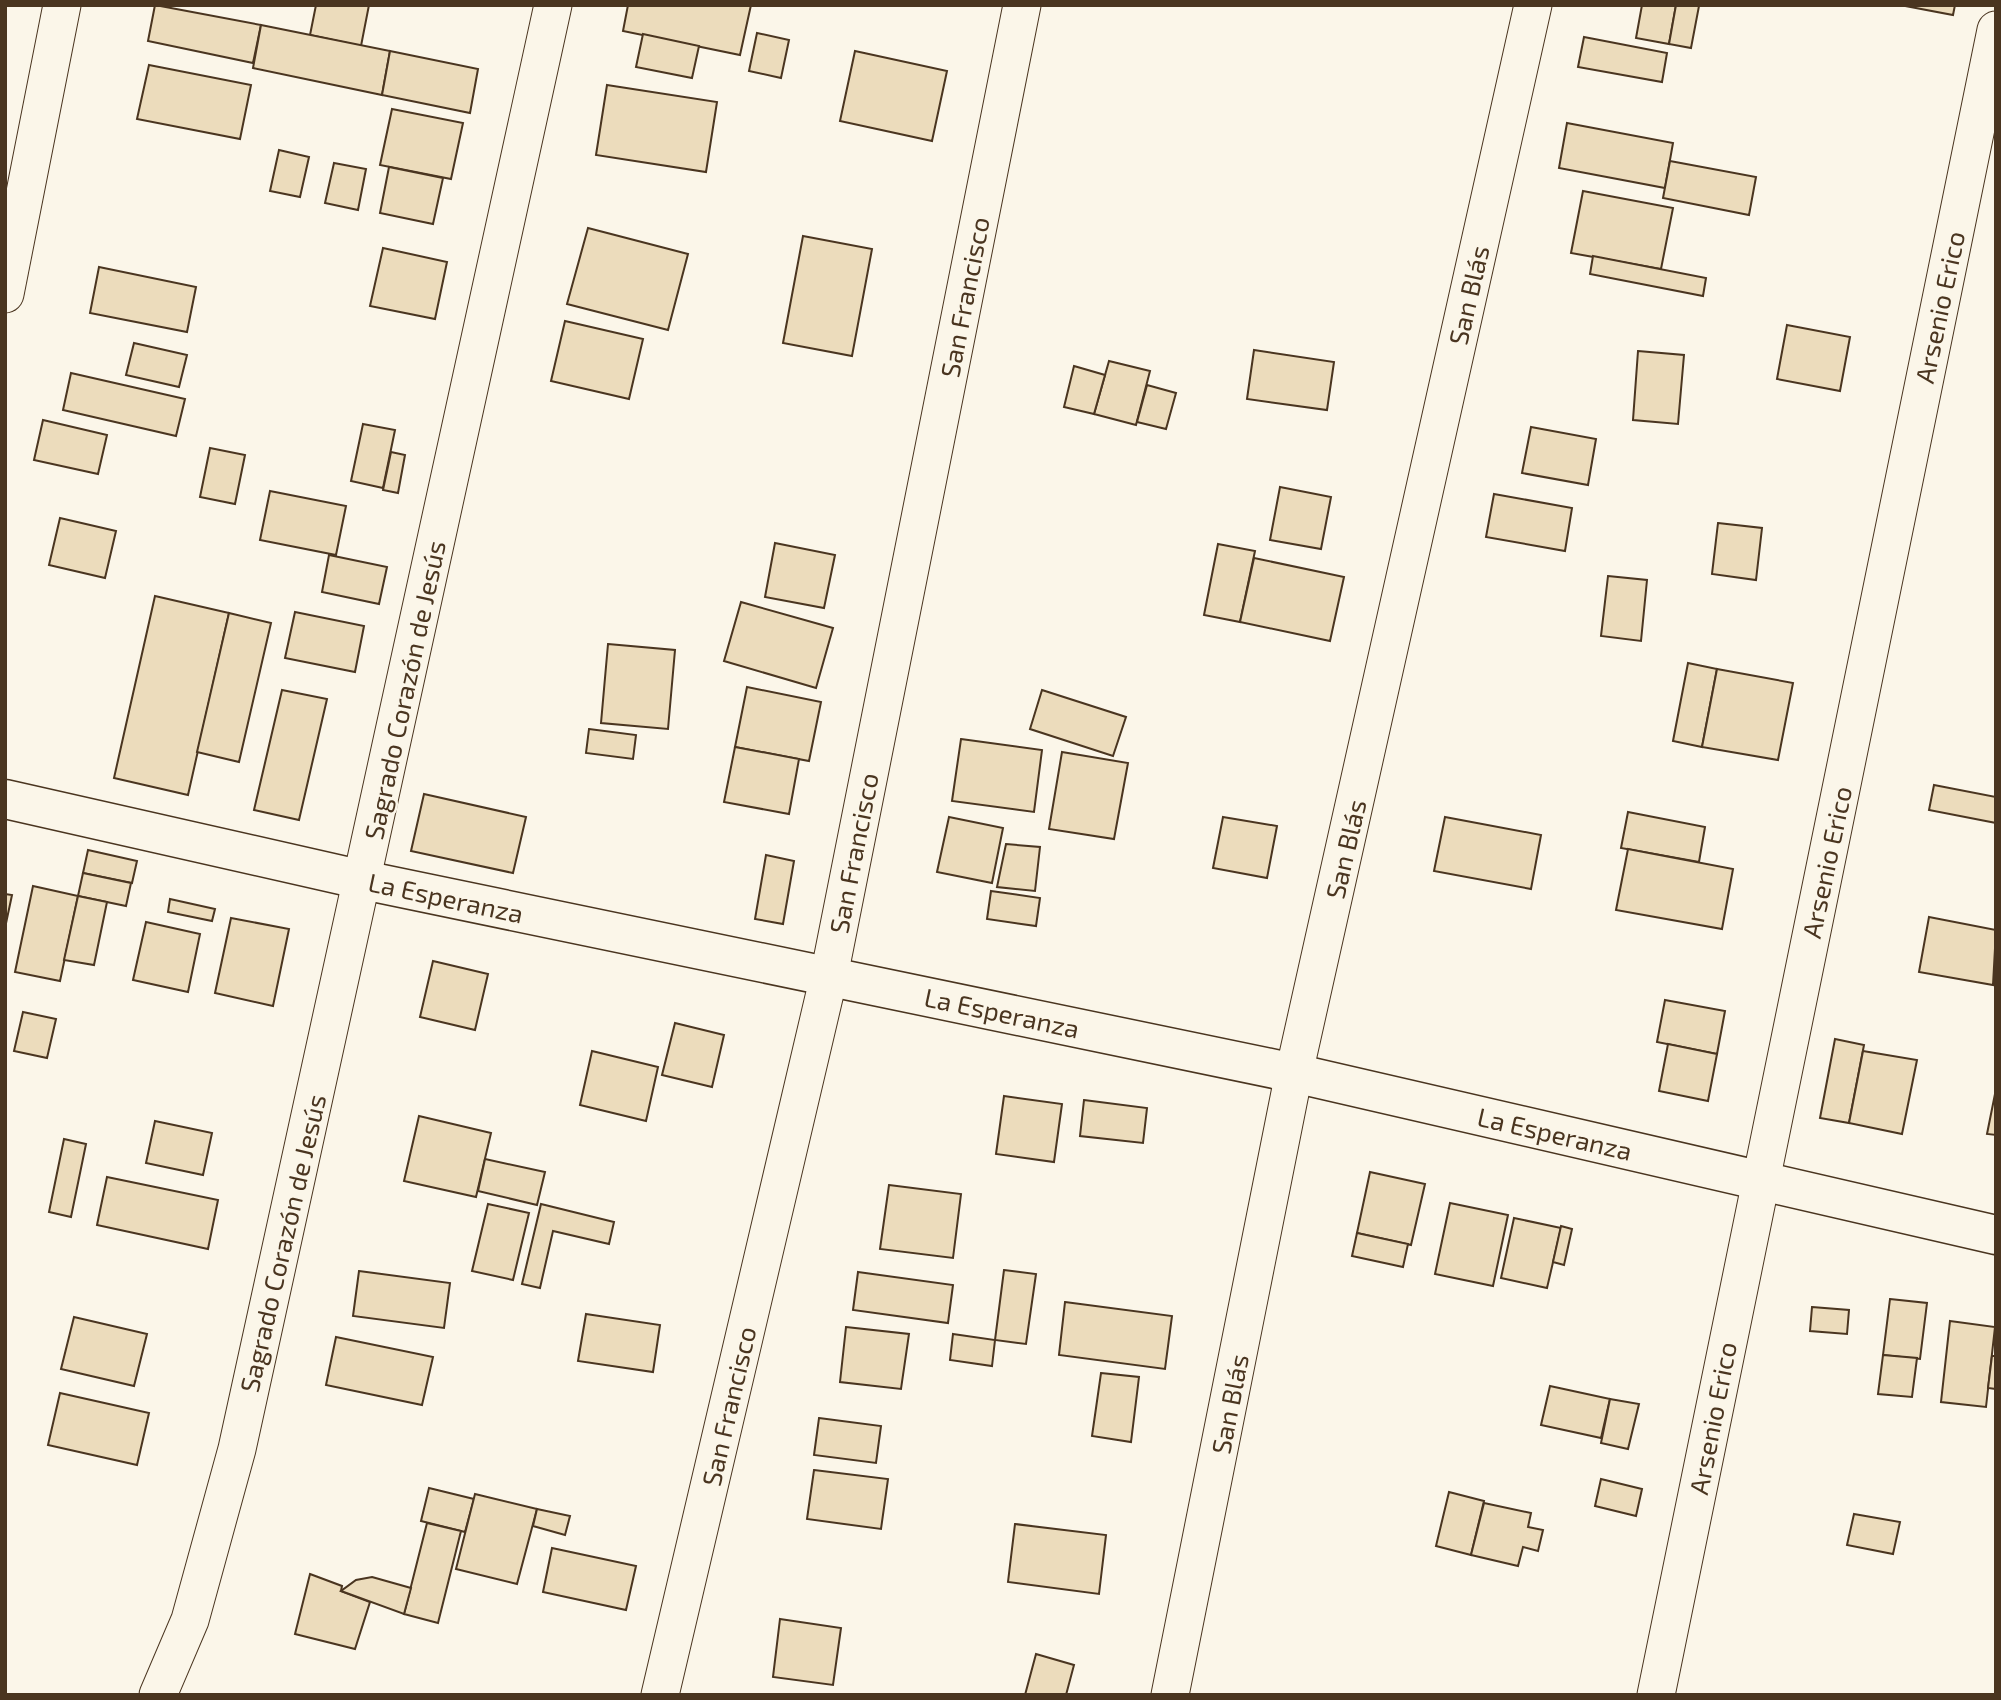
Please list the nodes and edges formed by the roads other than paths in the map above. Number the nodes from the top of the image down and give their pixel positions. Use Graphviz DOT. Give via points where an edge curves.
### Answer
graph roads {
  1 [pos="62,5"];
  2 [pos="553,5"];
  3 [pos="1022,5"];
  4 [pos="1533,5"];
  5 [pos="1996,30"];
  6 [pos="5,294"];
  7 [pos="5,799"];
  8 [pos="363,880"];
  9 [pos="829,976"];
  10 [pos="1294,1073"];
  11 [pos="1761,1181"];
  12 [pos="1996,1235"];
  13 [pos="158,1695"];
  14 [pos="660,1695"];
  15 [pos="1170,1695"];
  16 [pos="1656,1695"];
  1 -- 6 [label="street"];
  2 -- 8 [label="street, Sagrado Corazón de Jesús"];
  3 -- 9 [label="street, San Francisco"];
  4 -- 10 [label="street, San Blás"];
  5 -- 11 [label="street, Arsenio Erico"];
  7 -- 8 [label="street, La Esperanza"];
  8 -- 9 [label="street, La Esperanza"];
  8 -- 13 [label="street, Sagrado Corazón de Jesús" via="237,1449 190,1620"];
  9 -- 10 [label="street, La Esperanza"];
  9 -- 14 [label="street, San Francisco"];
  10 -- 11 [label="street, La Esperanza"];
  10 -- 15 [label="street, San Blás"];
  11 -- 12 [label="street, La Esperanza"];
  11 -- 16 [label="street, Arsenio Erico"];
}
